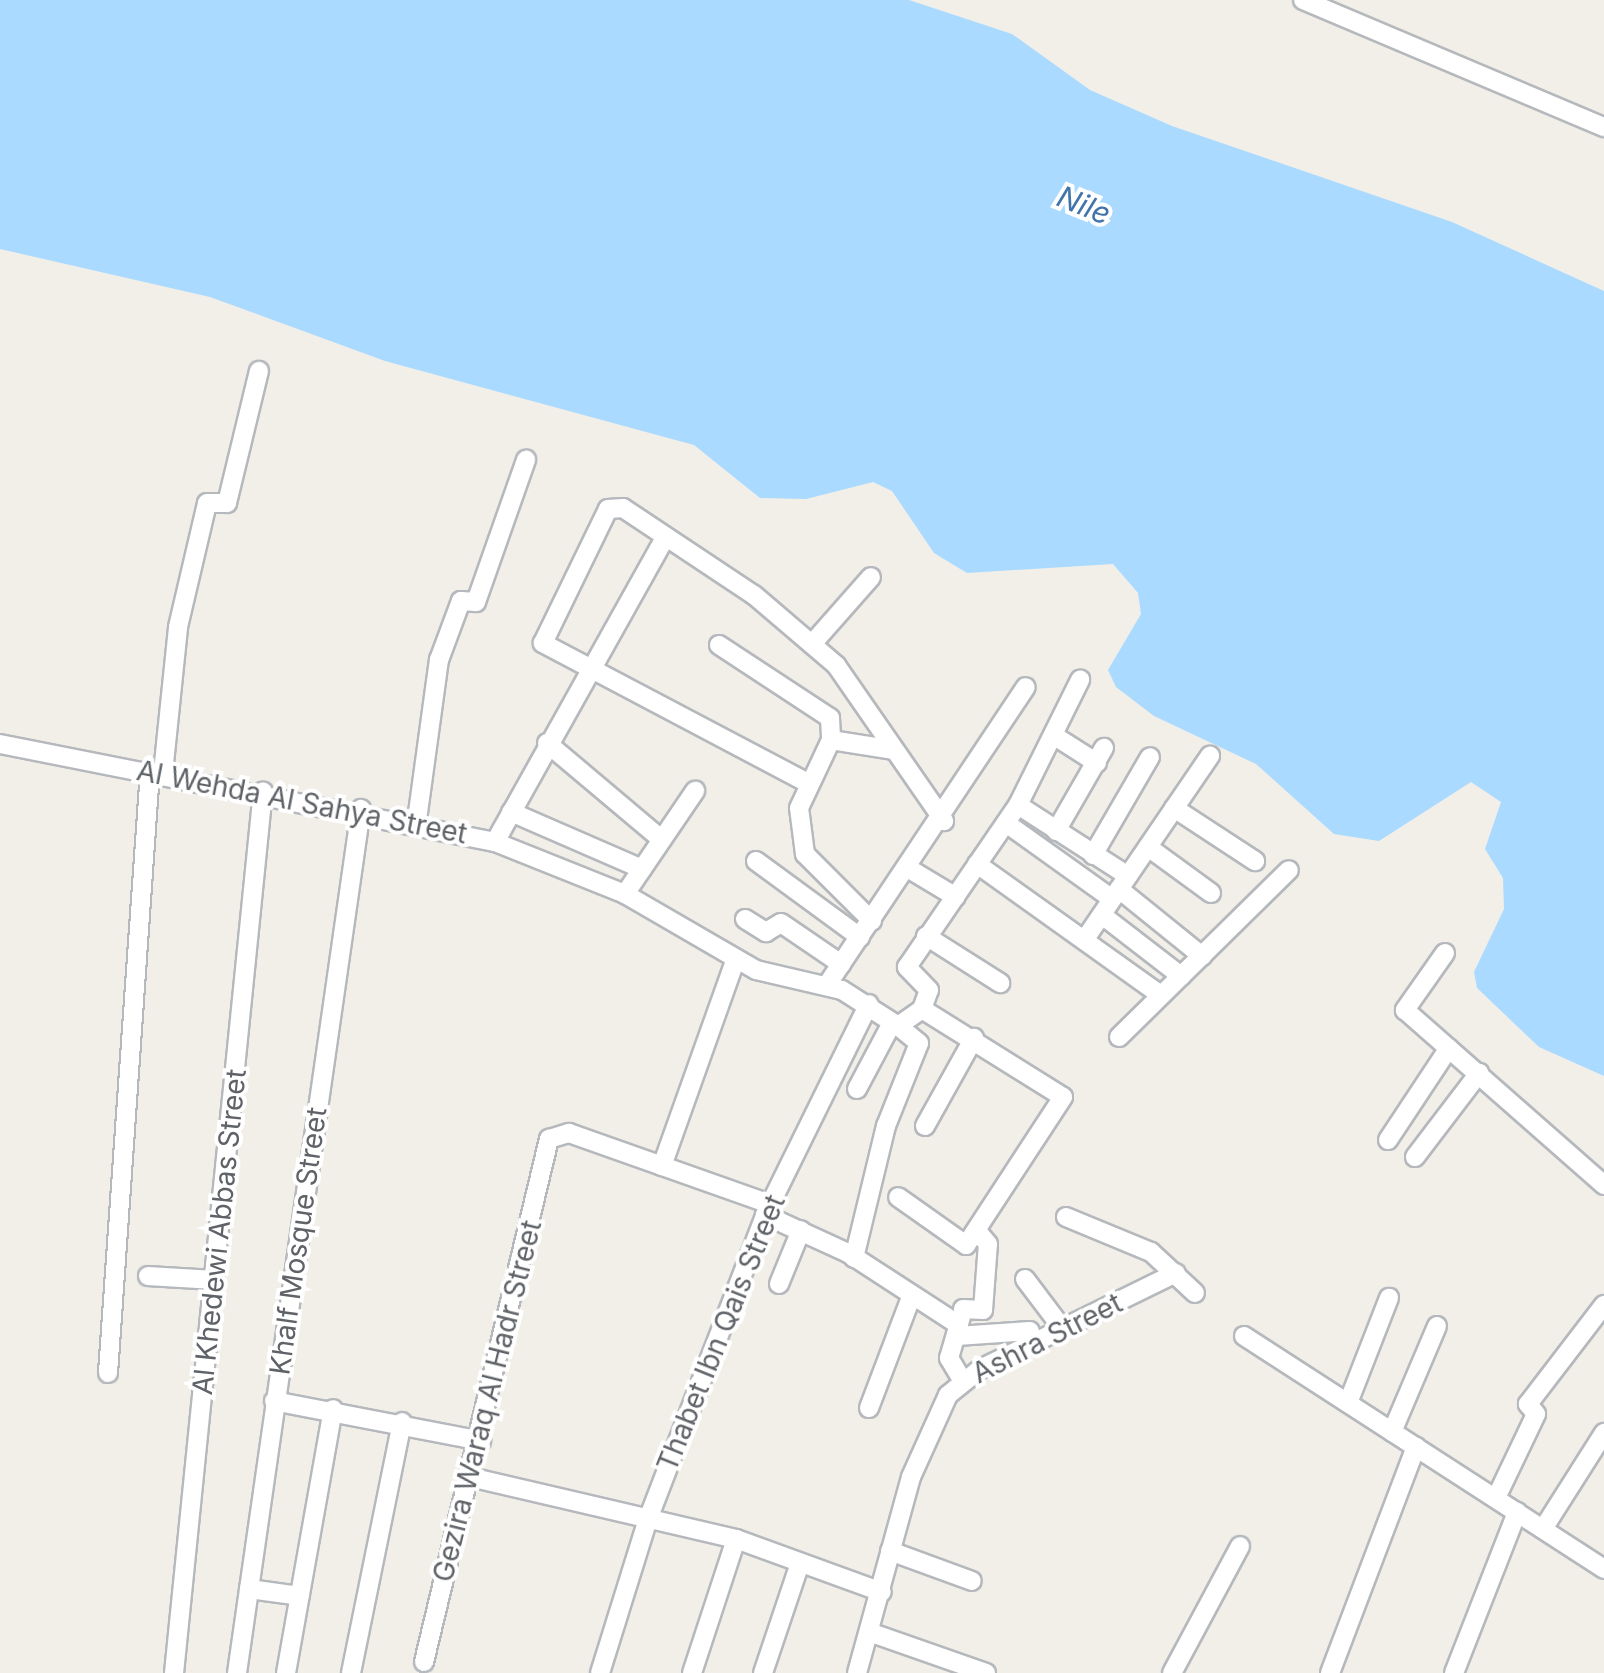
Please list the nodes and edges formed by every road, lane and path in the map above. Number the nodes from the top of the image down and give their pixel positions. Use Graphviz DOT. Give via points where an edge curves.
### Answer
graph roads {
  1 [pos="1303,0"];
  2 [pos="1604,127"];
  3 [pos="260,371"];
  4 [pos="526,460"];
  5 [pos="663,541"];
  6 [pos="871,577"];
  7 [pos="812,644"];
  8 [pos="720,645"];
  9 [pos="588,670"];
  10 [pos="1080,680"];
  11 [pos="1026,687"];
  12 [pos="1054,735"];
  13 [pos="832,740"];
  14 [pos="547,743"];
  15 [pos="0,744"];
  16 [pos="894,750"];
  17 [pos="1210,756"];
  18 [pos="1150,757"];
  19 [pos="157,772"];
  20 [pos="808,783"];
  21 [pos="695,791"];
  22 [pos="263,792"];
  23 [pos="1018,804"];
  24 [pos="1174,808"];
  25 [pos="361,809"];
  26 [pos="511,812"];
  27 [pos="417,820"];
  28 [pos="944,821"];
  29 [pos="1006,823"];
  30 [pos="1056,831"];
  31 [pos="662,840"];
  32 [pos="496,842"];
  33 [pos="1148,847"];
  34 [pos="1093,855"];
  35 [pos="756,861"];
  36 [pos="1255,861"];
  37 [pos="977,864"];
  38 [pos="642,869"];
  39 [pos="912,870"];
  40 [pos="1289,870"];
  41 [pos="1211,892"];
  42 [pos="625,894"];
  43 [pos="1115,895"];
  44 [pos="956,898"];
  45 [pos="744,919"];
  46 [pos="872,921"];
  47 [pos="926,936"];
  48 [pos="860,937"];
  49 [pos="1085,939"];
  50 [pos="1445,953"];
  51 [pos="1202,956"];
  52 [pos="735,961"];
  53 [pos="841,964"];
  54 [pos="1181,976"];
  55 [pos="1000,983"];
  56 [pos="827,985"];
  57 [pos="1159,994"];
  58 [pos="869,1004"];
  59 [pos="922,1008"];
  60 [pos="895,1024"];
  61 [pos="974,1038"];
  62 [pos="1119,1038"];
  63 [pos="1449,1048"];
  64 [pos="1479,1073"];
  65 [pos="857,1089"];
  66 [pos="925,1126"];
  67 [pos="1388,1140"];
  68 [pos="1415,1157"];
  69 [pos="662,1166"];
  70 [pos="1604,1185"];
  71 [pos="898,1198"];
  72 [pos="767,1209"];
  73 [pos="1066,1217"];
  74 [pos="801,1230"];
  75 [pos="977,1230"];
  76 [pos="854,1258"];
  77 [pos="1176,1273"];
  78 [pos="148,1276"];
  79 [pos="1025,1278"];
  80 [pos="214,1280"];
  81 [pos="779,1284"];
  82 [pos="1195,1293"];
  83 [pos="1390,1298"];
  84 [pos="910,1300"];
  85 [pos="1604,1305"];
  86 [pos="961,1317"];
  87 [pos="1437,1326"];
  88 [pos="1062,1328"];
  89 [pos="1030,1331"];
  90 [pos="1244,1336"];
  91 [pos="108,1374"];
  92 [pos="962,1380"];
  93 [pos="274,1401"];
  94 [pos="1348,1403"];
  95 [pos="870,1408"];
  96 [pos="333,1409"];
  97 [pos="402,1422"];
  98 [pos="1392,1432"];
  99 [pos="1604,1434"];
  100 [pos="480,1441"];
  101 [pos="1416,1447"];
  102 [pos="470,1477"];
  103 [pos="1496,1498"];
  104 [pos="1516,1512"];
  105 [pos="648,1519"];
  106 [pos="1543,1530"];
  107 [pos="736,1539"];
  108 [pos="1240,1546"];
  109 [pos="890,1551"];
  110 [pos="800,1563"];
  111 [pos="1604,1570"];
  112 [pos="972,1581"];
  113 [pos="248,1589"];
  114 [pos="882,1592"];
  115 [pos="300,1596"];
  116 [pos="870,1632"];
  117 [pos="424,1662"];
  118 [pos="174,1673"];
  119 [pos="237,1673"];
  120 [pos="286,1673"];
  121 [pos="351,1673"];
  122 [pos="600,1673"];
  123 [pos="692,1673"];
  124 [pos="763,1673"];
  125 [pos="857,1673"];
  126 [pos="986,1673"];
  127 [pos="1172,1673"];
  128 [pos="1330,1673"];
  129 [pos="1454,1673"];
  1 -- 2 [label="street"];
  3 -- 19 [label="street" via="226,503 206,503 178,627"];
  4 -- 27 [label="street" via="476,602 462,601 439,660"];
  5 -- 7 [label="street" via="746,589"];
  5 -- 9 [label="street"];
  5 -- 9 [label="street" via="618,506 598,522 542,632 547,648"];
  6 -- 7 [label="street"];
  7 -- 16 [label="street" via="851,681"];
  8 -- 13 [label="street" via="830,718"];
  9 -- 14 [label="street"];
  9 -- 20 [label="street"];
  10 -- 12 [label="street"];
  11 -- 28 [label="street"];
  12 -- 23 [label="street"];
  12 -- 30 [label="street" via="1100,756"];
  13 -- 16 [label="street"];
  13 -- 20 [label="street"];
  14 -- 26 [label="street"];
  14 -- 31 [label="street"];
  15 -- 19 [label="street, Al Wehda Al Sahya Street"];
  16 -- 28 [label="street"];
  17 -- 24 [label="street"];
  18 -- 34 [label="street"];
  19 -- 22 [label="street, Al Wehda Al Sahya Street"];
  19 -- 91 [label="street"];
  20 -- 46 [label="street" via="797,828 805,854"];
  21 -- 31 [label="street"];
  22 -- 25 [label="street, Al Wehda Al Sahya Street"];
  22 -- 80 [label="street, Al Khedewi Abbas Street"];
  23 -- 29 [label="street"];
  23 -- 30 [label="street"];
  24 -- 33 [label="street"];
  24 -- 36 [label="street"];
  25 -- 27 [label="street, Al Wehda Al Sahya Street"];
  25 -- 93 [label="street, Khalf Mosque Street"];
  26 -- 32 [label="street"];
  26 -- 38 [label="street"];
  27 -- 32 [label="street, Al Wehda Al Sahya Street"];
  28 -- 39 [label="street"];
  29 -- 37 [label="street"];
  29 -- 43 [label="street"];
  30 -- 34 [label="street"];
  31 -- 38 [label="street"];
  32 -- 42 [label="street, Al Wehda Al Sahya Street"];
  33 -- 41 [label="street"];
  33 -- 43 [label="street"];
  34 -- 43 [label="street"];
  35 -- 48 [label="street"];
  37 -- 44 [label="street"];
  37 -- 49 [label="street"];
  38 -- 42 [label="street"];
  39 -- 44 [label="street"];
  39 -- 46 [label="street"];
  40 -- 51 [label="street"];
  42 -- 52 [label="street, Al Wehda Al Sahya Street"];
  43 -- 49 [label="street"];
  43 -- 51 [label="street"];
  43 -- 54 [label="street"];
  44 -- 47 [label="street"];
  45 -- 53 [label="street" via="766,932 781,924"];
  46 -- 48 [label="street"];
  47 -- 55 [label="street"];
  47 -- 59 [label="street" via="907,967 929,990"];
  48 -- 53 [label="street"];
  49 -- 57 [label="street"];
  50 -- 63 [label="street" via="1405,1010"];
  51 -- 54 [label="street"];
  52 -- 56 [label="street, Al Wehda Al Sahya Street"];
  52 -- 69 [label="street"];
  53 -- 56 [label="street"];
  54 -- 57 [label="street"];
  56 -- 58 [label="street, Al Wehda Al Sahya Street"];
  57 -- 62 [label="street"];
  58 -- 60 [label="street, Al Wehda Al Sahya Street"];
  58 -- 72 [label="street, Thabet Ibn Qais Street"];
  59 -- 60 [label="street"];
  59 -- 61 [label="street"];
  60 -- 65 [label="street"];
  60 -- 76 [label="street" via="918,1043 886,1126"];
  61 -- 66 [label="street"];
  61 -- 75 [label="street" via="1063,1097 1023,1146"];
  63 -- 64 [label="street"];
  63 -- 67 [label="street"];
  64 -- 68 [label="street"];
  64 -- 70 [label="street"];
  69 -- 72 [label="street"];
  69 -- 100 [label="street, Gezira Waraq Al Hadr Street" via="569,1133 549,1139"];
  71 -- 75 [label="street" via="961,1245"];
  72 -- 74 [label="street"];
  72 -- 105 [label="street, Thabet Ibn Qais Street"];
  73 -- 77 [label="street" via="1151,1252"];
  74 -- 76 [label="street"];
  74 -- 81 [label="street"];
  75 -- 86 [label="street" via="988,1244 982,1310"];
  76 -- 84 [label="street"];
  77 -- 82 [label="street"];
  77 -- 88 [label="street, Ashra Street"];
  78 -- 80 [label="street"];
  79 -- 88 [label="street"];
  80 -- 118 [label="street, Al Khedewi Abbas Street"];
  83 -- 94 [label="street"];
  84 -- 86 [label="street"];
  84 -- 95 [label="street"];
  85 -- 103 [label="street" via="1528,1404 1536,1414"];
  86 -- 89 [label="street"];
  86 -- 92 [label="street" via="949,1358"];
  87 -- 98 [label="street"];
  88 -- 92 [label="street, Ashra Street"];
  90 -- 94 [label="street"];
  92 -- 109 [label="street, Ashra Street" via="937,1412"];
  93 -- 96 [label="street"];
  93 -- 113 [label="street, Khalf Mosque Street"];
  94 -- 98 [label="street"];
  96 -- 97 [label="street"];
  96 -- 115 [label="street"];
  97 -- 100 [label="street"];
  97 -- 121 [label="street"];
  98 -- 101 [label="street"];
  99 -- 106 [label="street"];
  100 -- 102 [label="street, Gezira Waraq Al Hadr Street"];
  101 -- 103 [label="street"];
  101 -- 128 [label="street"];
  102 -- 105 [label="street"];
  102 -- 117 [label="street, Gezira Waraq Al Hadr Street"];
  103 -- 104 [label="street"];
  104 -- 106 [label="street"];
  104 -- 129 [label="street"];
  105 -- 107 [label="street"];
  105 -- 122 [label="street, Thabet Ibn Qais Street"];
  106 -- 111 [label="street"];
  107 -- 110 [label="street"];
  107 -- 123 [label="street"];
  108 -- 127 [label="street"];
  109 -- 112 [label="street"];
  109 -- 114 [label="street, Ashra Street"];
  110 -- 114 [label="street"];
  110 -- 124 [label="street"];
  113 -- 115 [label="street"];
  113 -- 119 [label="street, Khalf Mosque Street"];
  114 -- 116 [label="street, Ashra Street"];
  115 -- 120 [label="street"];
  116 -- 125 [label="street, Ashra Street"];
  116 -- 126 [label="street"];
}
